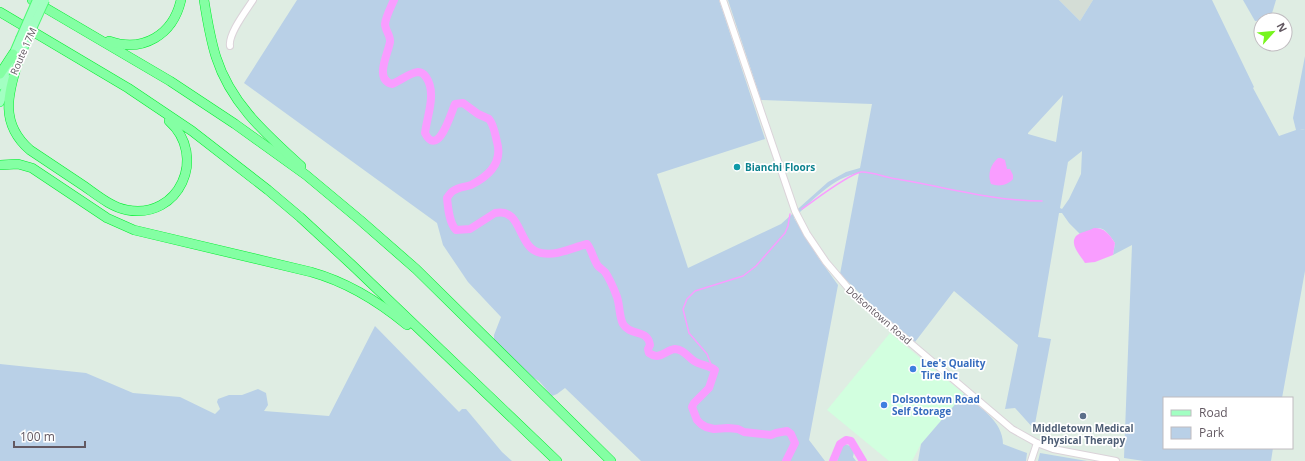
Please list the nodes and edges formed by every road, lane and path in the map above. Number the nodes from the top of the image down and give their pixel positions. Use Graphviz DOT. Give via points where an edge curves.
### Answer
graph roads {
  1 [pos="32,0"];
  2 [pos="37,0"];
  3 [pos="45,0"];
  4 [pos="181,0"];
  5 [pos="204,0"];
  6 [pos="253,0"];
  7 [pos="723,0"];
  8 [pos="0,13"];
  9 [pos="80,28"];
  10 [pos="23,41"];
  11 [pos="230,46"];
  12 [pos="16,57"];
  13 [pos="0,74"];
  14 [pos="0,85"];
  15 [pos="134,92"];
  16 [pos="0,102"];
  17 [pos="0,165"];
  18 [pos="347,209"];
  19 [pos="460,368"];
  20 [pos="1037,443"];
  21 [pos="557,461"];
  22 [pos="611,461"];
  23 [pos="1031,461"];
  24 [pos="1116,461"];
  1 -- 9 [label="highway"];
  2 -- 10 [label="main road, Route 17M, bridge"];
  3 -- 10 [label="main road, Route 17M, bridge"];
  4 -- 9 [label="highway" via="173,20 165,30 142,43 118,44"];
  5 -- 18 [label="highway" via="216,57 223,76 238,102 257,125"];
  6 -- 11 [label="street" via="235,28 229,41"];
  7 -- 20 [label="street, Dolsontown Road" via="789,194 799,219 826,262 869,309 1004,423"];
  8 -- 15 [label="highway"];
  9 -- 18 [label="highway" via="170,81 235,124 306,175"];
  10 -- 12 [label="main road, Route 17M"];
  12 -- 13 [label="highway"];
  12 -- 14 [label="main road, Route 17M"];
  12 -- 15 [label="highway" via="6,111 9,126 18,140 109,203 138,211 156,207 174,194 183,181 188,159 185,143 176,128"];
  12 -- 16 [label="main road, Route 17M"];
  15 -- 19 [label="highway" via="192,131 279,199 326,240"];
  17 -- 19 [label="highway" via="18,164 32,168 107,218 134,230 311,272 339,282 368,296 387,309 441,356"];
  18 -- 22 [label="highway" via="416,270"];
  19 -- 21 [label="highway"];
  20 -- 23 [label="street"];
  20 -- 24 [label="street, Dolsontown Road" via="1062,451"];
}
